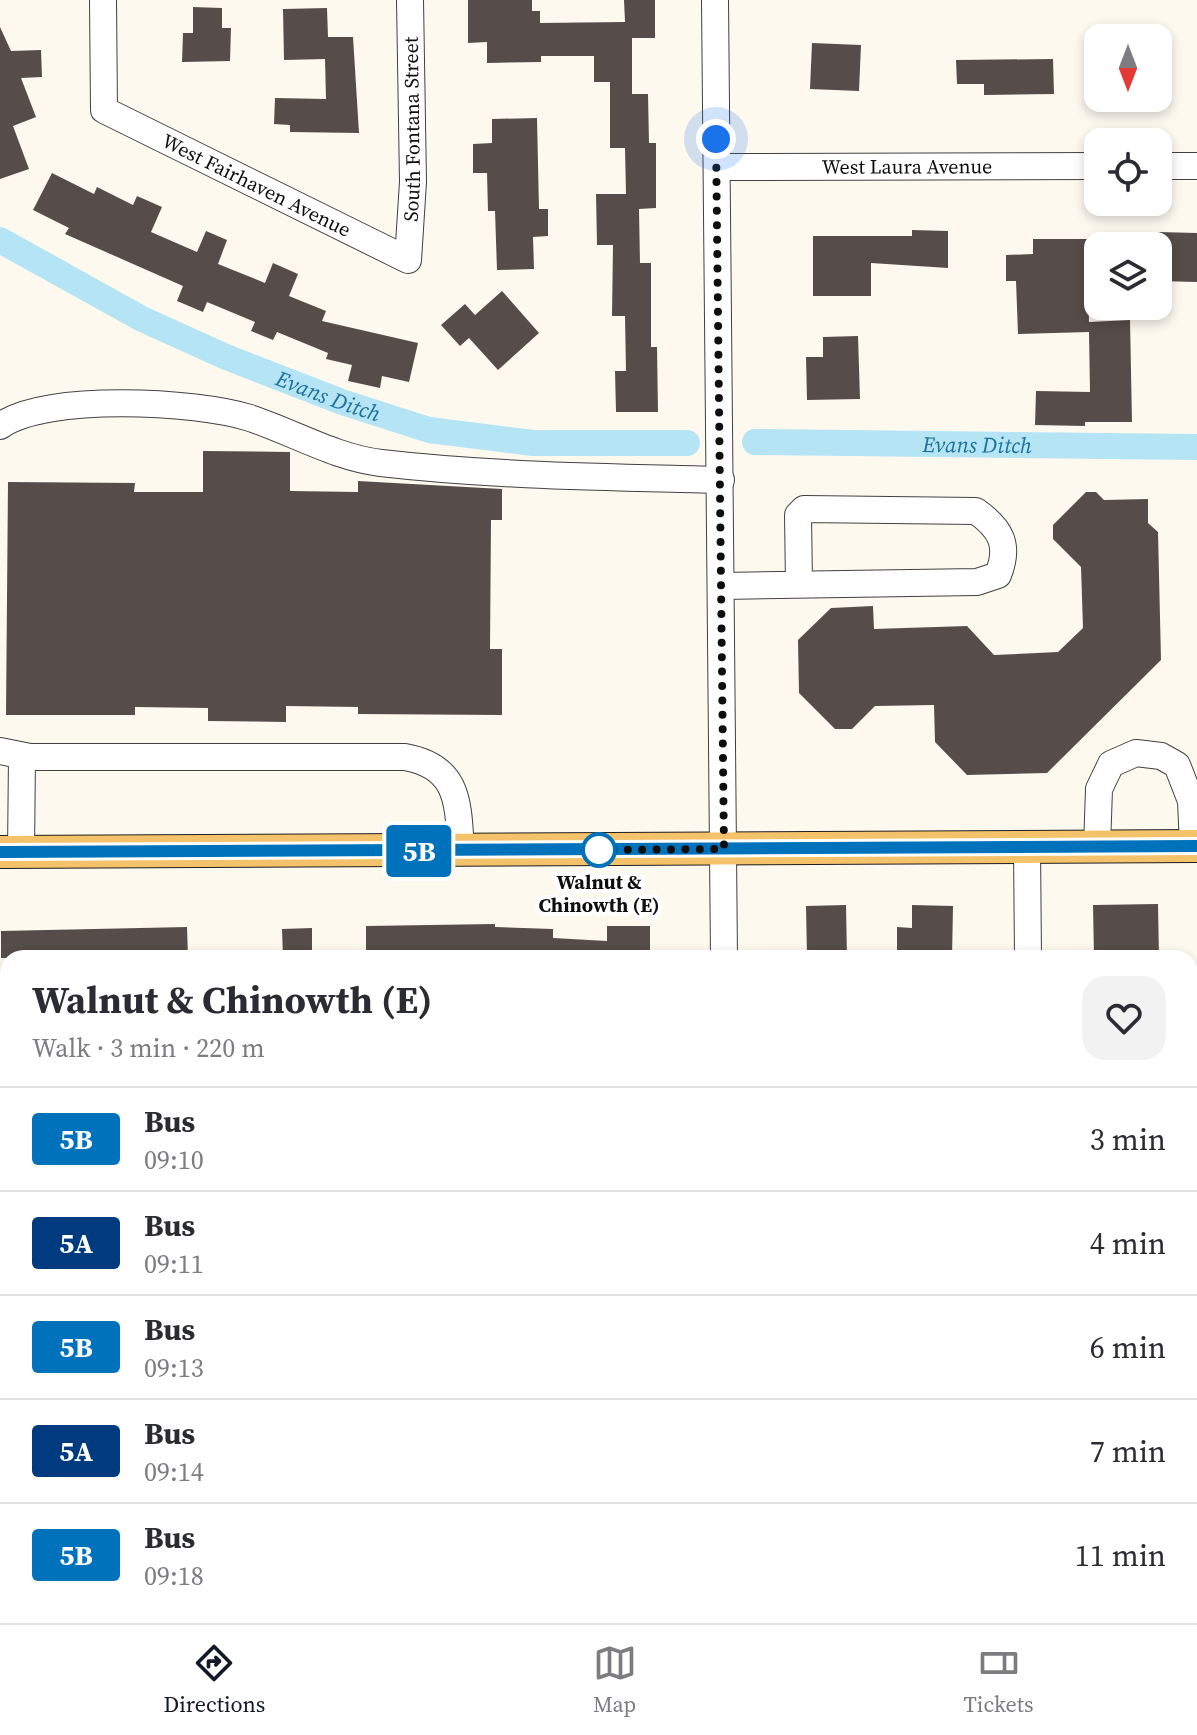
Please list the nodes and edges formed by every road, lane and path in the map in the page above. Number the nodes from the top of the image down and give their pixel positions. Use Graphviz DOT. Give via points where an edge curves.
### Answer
graph roads {
  1 [pos="103,0"];
  2 [pos="410,0"];
  3 [pos="715,0"];
  4 [pos="1084,166"];
  5 [pos="1172,166"];
  6 [pos="1197,166"];
  7 [pos="717,167"];
  8 [pos="408,260"];
  9 [pos="0,426"];
  10 [pos="721,480"];
  11 [pos="799,584"];
  12 [pos="722,586"];
  13 [pos="11,754"];
  14 [pos="1195,846"];
  15 [pos="1097,847"];
  16 [pos="1027,848"];
  17 [pos="724,849"];
  18 [pos="461,851"];
  19 [pos="10,852"];
  20 [pos="724,950"];
  21 [pos="1028,950"];
  1 -- 8 [label="street, West Fairhaven Avenue" via="104,110"];
  2 -- 8 [label="street, South Fontana Street" via="413,182"];
  3 -- 7 [label="street"];
  4 -- 7 [label="street, West Laura Avenue"];
  5 -- 6 [label="street"];
  7 -- 10 [label="street"];
  9 -- 10 [label="street" via="30,411 73,405 202,407 248,418 329,452 383,463 534,475"];
  10 -- 12 [label="street"];
  11 -- 11 [label="street" via="977,582 998,575 1004,540 996,525 976,511 804,509 798,515"];
  11 -- 12 [label="street"];
  12 -- 17 [label="street"];
  13 -- 18 [label="street" via="426,760 451,785"];
  13 -- 19 [label="street"];
  14 -- 15 [label="main road"];
  14 -- 15 [label="street" via="1191,801 1177,765 1161,756 1136,753 1111,764 1099,789"];
  15 -- 16 [label="main road"];
  16 -- 17 [label="main road"];
  16 -- 21 [label="street"];
  17 -- 18 [label="main road"];
  17 -- 20 [label="street"];
  18 -- 19 [label="main road"];
}
